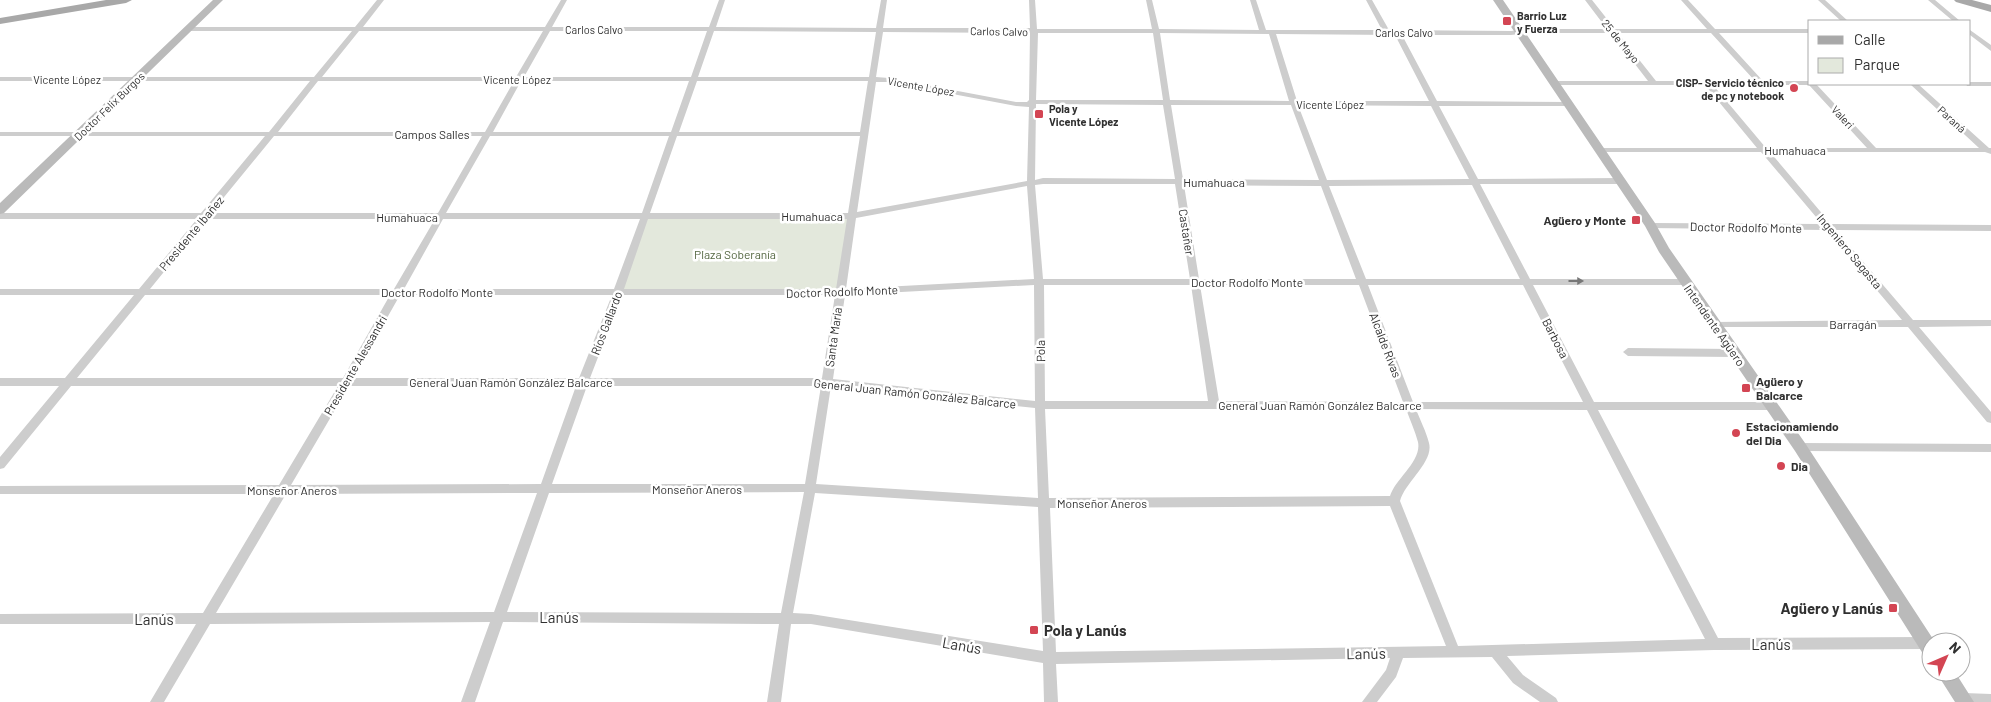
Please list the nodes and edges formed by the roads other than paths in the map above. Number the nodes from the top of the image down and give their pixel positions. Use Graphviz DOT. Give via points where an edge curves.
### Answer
graph roads {
  1 [pos="94,0"];
  2 [pos="126,0"];
  3 [pos="218,0"];
  4 [pos="381,0"];
  5 [pos="564,0"];
  6 [pos="722,0"];
  7 [pos="884,0"];
  8 [pos="1032,0"];
  9 [pos="1149,0"];
  10 [pos="1253,0"];
  11 [pos="1369,0"];
  12 [pos="1498,0"];
  13 [pos="1588,0"];
  14 [pos="1684,0"];
  15 [pos="1820,0"];
  16 [pos="1931,0"];
  17 [pos="1960,0"];
  18 [pos="1983,0"];
  19 [pos="1991,2"];
  20 [pos="1991,9"];
  21 [pos="0,16"];
  22 [pos="1844,20"];
  23 [pos="1956,20"];
  24 [pos="0,22"];
  25 [pos="188,29"];
  26 [pos="357,29"];
  27 [pos="547,29"];
  28 [pos="712,29"];
  29 [pos="880,30"];
  30 [pos="1613,30"];
  31 [pos="1713,30"];
  32 [pos="1034,31"];
  33 [pos="1268,31"];
  34 [pos="1808,31"];
  35 [pos="1156,32"];
  36 [pos="1386,32"];
  37 [pos="1397,32"];
  38 [pos="1520,32"];
  39 [pos="1971,33"];
  40 [pos="1991,49"];
  41 [pos="316,78"];
  42 [pos="0,79"];
  43 [pos="137,79"];
  44 [pos="519,79"];
  45 [pos="693,79"];
  46 [pos="871,79"];
  47 [pos="1556,83"];
  48 [pos="1654,83"];
  49 [pos="1760,83"];
  50 [pos="1808,83"];
  51 [pos="1708,84"];
  52 [pos="1971,84"];
  53 [pos="1991,84"];
  54 [pos="1813,85"];
  55 [pos="1915,85"];
  56 [pos="1165,103"];
  57 [pos="1032,104"];
  58 [pos="1294,104"];
  59 [pos="1434,104"];
  60 [pos="1569,104"];
  61 [pos="0,134"];
  62 [pos="80,134"];
  63 [pos="270,134"];
  64 [pos="487,134"];
  65 [pos="674,134"];
  66 [pos="864,134"];
  67 [pos="1600,150"];
  68 [pos="1763,150"];
  69 [pos="1874,150"];
  70 [pos="1990,151"];
  71 [pos="1621,181"];
  72 [pos="1031,182"];
  73 [pos="1179,182"];
  74 [pos="1473,182"];
  75 [pos="1324,183"];
  76 [pos="0,210"];
  77 [pos="0,216"];
  78 [pos="205,216"];
  79 [pos="644,216"];
  80 [pos="851,216"];
  81 [pos="440,217"];
  82 [pos="1651,226"];
  83 [pos="1831,228"];
  84 [pos="1991,228"];
  85 [pos="1361,281"];
  86 [pos="1527,281"];
  87 [pos="1039,282"];
  88 [pos="1195,282"];
  89 [pos="1685,282"];
  90 [pos="0,292"];
  91 [pos="397,292"];
  92 [pos="618,292"];
  93 [pos="840,292"];
  94 [pos="141,293"];
  95 [pos="1912,323"];
  96 [pos="1991,323"];
  97 [pos="1715,324"];
  98 [pos="1628,352"];
  99 [pos="1734,353"];
  100 [pos="68,381"];
  101 [pos="0,382"];
  102 [pos="583,382"];
  103 [pos="827,382"];
  104 [pos="345,383"];
  105 [pos="1409,404"];
  106 [pos="1040,405"];
  107 [pos="1214,405"];
  108 [pos="1591,405"];
  109 [pos="1770,406"];
  110 [pos="1991,419"];
  111 [pos="1800,447"];
  112 [pos="1991,448"];
  113 [pos="0,465"];
  114 [pos="810,488"];
  115 [pos="0,490"];
  116 [pos="282,490"];
  117 [pos="545,490"];
  118 [pos="1394,501"];
  119 [pos="1044,503"];
  120 [pos="500,617"];
  121 [pos="206,618"];
  122 [pos="786,618"];
  123 [pos="0,619"];
  124 [pos="1921,636"];
  125 [pos="1714,644"];
  126 [pos="1921,647"];
  127 [pos="1454,651"];
  128 [pos="1495,651"];
  129 [pos="1398,653"];
  130 [pos="1049,658"];
  131 [pos="1952,682"];
  132 [pos="1991,700"];
  133 [pos="1964,701"];
  134 [pos="157,702"];
  135 [pos="468,702"];
  136 [pos="774,702"];
  137 [pos="1051,702"];
  138 [pos="1369,702"];
  139 [pos="1551,702"];
  1 -- 21 [label="main road"];
  2 -- 24 [label="main road"];
  3 -- 25 [label="street, Doctor Felix Burgos"];
  4 -- 26 [label="street, Presidente Ibañez"];
  5 -- 27 [label="street, Presidente Alessandri"];
  6 -- 28 [label="street, Ríos Gallardo"];
  7 -- 29 [label="street, Santa María"];
  8 -- 32 [label="street, Pola"];
  9 -- 35 [label="street, Castañer"];
  10 -- 33 [label="street, Alcalde Rivas"];
  11 -- 36 [label="street"];
  12 -- 38 [label="street, Intendente Agüero"];
  13 -- 30 [label="street, 25 de Mayo"];
  14 -- 31 [label="street"];
  15 -- 22 [label="street"];
  16 -- 23 [label="street"];
  17 -- 20 [label="main road"];
  18 -- 19 [label="main road"];
  25 -- 26 [label="street, Carlos Calvo"];
  25 -- 43 [label="street, Doctor Felix Burgos"];
  26 -- 27 [label="street, Carlos Calvo"];
  26 -- 41 [label="street, Presidente Ibañez"];
  27 -- 28 [label="street, Carlos Calvo"];
  27 -- 44 [label="street, Presidente Alessandri"];
  28 -- 29 [label="street, Carlos Calvo"];
  28 -- 45 [label="street, Ríos Gallardo"];
  29 -- 32 [label="street, Carlos Calvo"];
  29 -- 46 [label="street, Santa María"];
  30 -- 31 [label="street, Carlos Calvo"];
  30 -- 38 [label="street, Carlos Calvo"];
  30 -- 48 [label="street, 25 de Mayo"];
  31 -- 34 [label="street, Carlos Calvo"];
  31 -- 49 [label="street"];
  32 -- 35 [label="street, Carlos Calvo"];
  32 -- 57 [label="street, Pola"];
  33 -- 35 [label="street, Carlos Calvo"];
  33 -- 36 [label="street, Carlos Calvo"];
  33 -- 58 [label="street, Alcalde Rivas"];
  35 -- 56 [label="street, Castañer"];
  36 -- 37 [label="street, Carlos Calvo"];
  37 -- 38 [label="street, Carlos Calvo"];
  37 -- 59 [label="street, Barbosa"];
  38 -- 47 [label="street, Intendente Agüero"];
  39 -- 40 [label="street"];
  41 -- 43 [label="street, Vicente López"];
  41 -- 44 [label="street, Vicente López"];
  41 -- 63 [label="street, Presidente Ibañez"];
  42 -- 43 [label="street, Vicente López"];
  43 -- 62 [label="street, Doctor Felix Burgos"];
  44 -- 45 [label="street, Vicente López"];
  44 -- 64 [label="street, Presidente Alessandri"];
  45 -- 46 [label="street, Vicente López"];
  45 -- 65 [label="street, Ríos Gallardo"];
  46 -- 57 [label="street, Vicente López"];
  46 -- 66 [label="street, Santa María"];
  47 -- 48 [label="street"];
  47 -- 60 [label="street, Intendente Agüero"];
  48 -- 51 [label="street"];
  49 -- 50 [label="street"];
  49 -- 51 [label="street"];
  51 -- 68 [label="street, Ingeniero Sagasta"];
  52 -- 53 [label="street"];
  54 -- 69 [label="street, Valeri"];
  55 -- 70 [label="street, Paraná"];
  56 -- 57 [label="street, Vicente López"];
  56 -- 58 [label="street, Vicente López"];
  56 -- 73 [label="street, Castañer"];
  57 -- 72 [label="street, Pola"];
  58 -- 59 [label="street, Vicente López"];
  58 -- 75 [label="street, Alcalde Rivas"];
  59 -- 60 [label="street, Vicente López"];
  59 -- 74 [label="street, Barbosa"];
  60 -- 67 [label="street, Intendente Agüero"];
  61 -- 62 [label="street, Campos Salles"];
  62 -- 63 [label="street, Campos Salles"];
  62 -- 76 [label="street, Doctor Felix Burgos"];
  63 -- 64 [label="street, Campos Salles"];
  63 -- 78 [label="street, Presidente Ibañez"];
  64 -- 65 [label="street, Campos Salles"];
  64 -- 81 [label="street, Presidente Alessandri"];
  65 -- 66 [label="street, Campos Salles"];
  65 -- 79 [label="street, Ríos Gallardo"];
  66 -- 80 [label="street, Santa María"];
  67 -- 68 [label="street, Humahuaca"];
  67 -- 71 [label="street, Intendente Agüero"];
  68 -- 69 [label="street, Humahuaca"];
  68 -- 83 [label="street, Ingeniero Sagasta"];
  69 -- 70 [label="street, Humahuaca"];
  71 -- 74 [label="street, Humahuaca"];
  71 -- 82 [label="street, Intendente Agüero"];
  72 -- 73 [label="street, Humahuaca"];
  72 -- 80 [label="street, Humahuaca"];
  72 -- 87 [label="street, Pola"];
  73 -- 75 [label="street, Humahuaca"];
  73 -- 88 [label="street, Castañer"];
  74 -- 75 [label="street, Humahuaca"];
  74 -- 86 [label="street, Barbosa"];
  75 -- 85 [label="street, Alcalde Rivas"];
  77 -- 78 [label="street, Humahuaca"];
  78 -- 81 [label="street, Humahuaca"];
  78 -- 94 [label="street, Presidente Ibañez"];
  79 -- 80 [label="street, Humahuaca"];
  79 -- 81 [label="street, Humahuaca"];
  79 -- 92 [label="street, Ríos Gallardo"];
  80 -- 93 [label="street, Santa María"];
  81 -- 91 [label="street, Presidente Alessandri"];
  82 -- 83 [label="street, Doctor Rodolfo Monte"];
  82 -- 89 [label="street, Intendente Agüero"];
  83 -- 84 [label="street, Doctor Rodolfo Monte"];
  83 -- 95 [label="street, Ingeniero Sagasta"];
  85 -- 86 [label="street, Doctor Rodolfo Monte"];
  85 -- 88 [label="street, Doctor Rodolfo Monte"];
  85 -- 105 [label="street, Alcalde Rivas"];
  86 -- 89 [label="street, Doctor Rodolfo Monte, one-way"];
  86 -- 108 [label="street, Barbosa"];
  87 -- 88 [label="street, Doctor Rodolfo Monte"];
  87 -- 93 [label="street, Doctor Rodolfo Monte"];
  87 -- 106 [label="street, Pola"];
  88 -- 107 [label="street, Castañer"];
  89 -- 97 [label="street, Intendente Agüero"];
  90 -- 94 [label="street, Doctor Rodolfo Monte"];
  91 -- 92 [label="street, Doctor Rodolfo Monte"];
  91 -- 94 [label="street, Doctor Rodolfo Monte"];
  91 -- 104 [label="street, Presidente Alessandri"];
  92 -- 93 [label="street, Doctor Rodolfo Monte"];
  92 -- 102 [label="street, Ríos Gallardo"];
  93 -- 103 [label="street, Santa María"];
  94 -- 100 [label="street, Presidente Ibañez"];
  95 -- 96 [label="street, Barragán"];
  95 -- 97 [label="street, Barragán"];
  95 -- 110 [label="street, Ingeniero Sagasta"];
  97 -- 99 [label="street, Intendente Agüero"];
  98 -- 99 [label="street"];
  99 -- 109 [label="street, Intendente Agüero"];
  100 -- 101 [label="street, General Juan Ramón González Balcarce"];
  100 -- 104 [label="street, General Juan Ramón González Balcarce"];
  100 -- 113 [label="street, Presidente Ibañez"];
  102 -- 103 [label="street, General Juan Ramón González Balcarce"];
  102 -- 104 [label="street, General Juan Ramón González Balcarce"];
  102 -- 117 [label="street, Ríos Gallardo"];
  103 -- 106 [label="street, General Juan Ramón González Balcarce"];
  103 -- 114 [label="street, Santa María"];
  104 -- 116 [label="street, Presidente Alessandri"];
  105 -- 107 [label="street, General Juan Ramón González Balcarce"];
  105 -- 108 [label="street, General Juan Ramón González Balcarce"];
  105 -- 118 [label="street, Alcalde Rivas" via="1424,450 1396,492"];
  106 -- 107 [label="street, General Juan Ramón González Balcarce"];
  106 -- 119 [label="street, Pola"];
  108 -- 109 [label="street, General Juan Ramón González Balcarce"];
  108 -- 125 [label="street, Barbosa"];
  109 -- 111 [label="street, Intendente Agüero"];
  111 -- 112 [label="street"];
  111 -- 124 [label="street, Intendente Agüero"];
  114 -- 117 [label="street, Monseñor Aneros"];
  114 -- 119 [label="street, Monseñor Aneros"];
  114 -- 122 [label="street, Santa María"];
  115 -- 116 [label="street, Monseñor Aneros"];
  116 -- 117 [label="street, Monseñor Aneros"];
  116 -- 121 [label="street, Presidente Alessandri"];
  117 -- 120 [label="street, Ríos Gallardo"];
  118 -- 119 [label="street, Monseñor Aneros"];
  118 -- 127 [label="street"];
  119 -- 130 [label="street, Pola"];
  120 -- 121 [label="street, Lanús"];
  120 -- 122 [label="street, Lanús"];
  120 -- 135 [label="street, Ríos Gallardo"];
  121 -- 123 [label="street, Lanús"];
  121 -- 134 [label="street, Presidente Alessandri"];
  122 -- 130 [label="street, Lanús" via="811,619"];
  122 -- 136 [label="street, Santa María"];
  125 -- 126 [label="street, Lanús"];
  125 -- 128 [label="street, Lanús"];
  127 -- 128 [label="street, Lanús"];
  127 -- 129 [label="street, Lanús"];
  128 -- 139 [label="street" via="1518,678"];
  129 -- 130 [label="street, Lanús"];
  129 -- 138 [label="street" via="1391,673"];
  130 -- 137 [label="street, Pola"];
  131 -- 133 [label="street"];
  132 -- 133 [label="street"];
}
